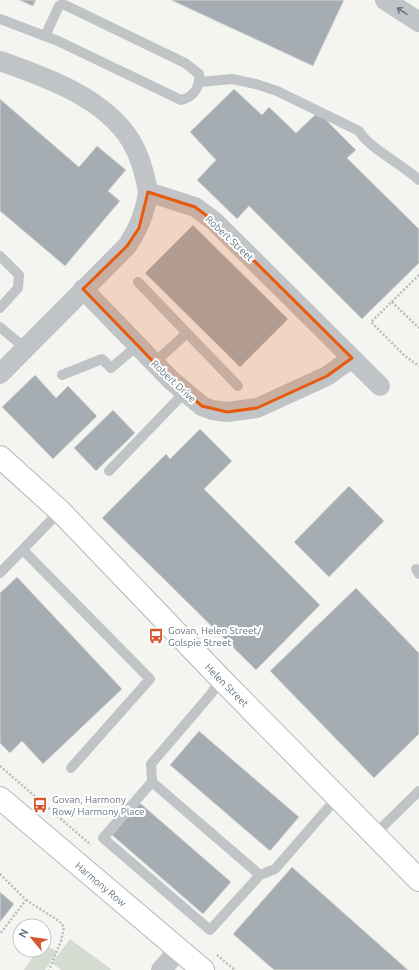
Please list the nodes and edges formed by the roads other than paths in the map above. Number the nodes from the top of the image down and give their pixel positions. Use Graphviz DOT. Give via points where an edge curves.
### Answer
graph roads {
  1 [pos="386,0"];
  2 [pos="0,20"];
  3 [pos="419,22"];
  4 [pos="45,36"];
  5 [pos="0,61"];
  6 [pos="200,82"];
  7 [pos="419,180"];
  8 [pos="148,192"];
  9 [pos="0,256"];
  10 [pos="138,282"];
  11 [pos="83,289"];
  12 [pos="0,308"];
  13 [pos="0,327"];
  14 [pos="187,333"];
  15 [pos="138,346"];
  16 [pos="26,350"];
  17 [pos="352,358"];
  18 [pos="154,363"];
  19 [pos="0,374"];
  20 [pos="62,375"];
  21 [pos="238,386"];
  22 [pos="380,386"];
  23 [pos="185,392"];
  24 [pos="0,457"];
  25 [pos="109,471"];
  26 [pos="60,511"];
  27 [pos="23,550"];
  28 [pos="0,573"];
  29 [pos="221,679"];
  30 [pos="71,768"];
  31 [pos="152,782"];
  32 [pos="419,791"];
  33 [pos="337,795"];
  34 [pos="0,798"];
  35 [pos="375,834"];
  36 [pos="260,875"];
  37 [pos="419,880"];
  38 [pos="179,950"];
  39 [pos="161,970"];
  40 [pos="203,970"];
  3 -- 1 [label="street, one-way"];
  2 -- 4 [label="lane"];
  4 -- 6 [label="lane" via="181,100 189,98"];
  4 -- 6 [label="lane" via="56,10 62,4 185,63 199,74"];
  5 -- 8 [label="street" via="61,84 86,98 103,112 130,140 144,172"];
  6 -- 7 [label="lane" via="240,80 277,91 359,131 364,138"];
  8 -- 11 [label="street" via="146,209 139,228 113,262"];
  8 -- 17 [label="street, Robert Street" via="195,207 214,221"];
  9 -- 12 [label="lane" via="19,275 18,288"];
  10 -- 14 [label="lane"];
  11 -- 15 [label="street, Robert Drive"];
  11 -- 16 [label="street"];
  13 -- 16 [label="lane"];
  14 -- 18 [label="lane"];
  14 -- 21 [label="lane"];
  15 -- 18 [label="street, Robert Drive"];
  15 -- 20 [label="lane" via="111,368 102,360"];
  16 -- 19 [label="street"];
  17 -- 22 [label="street, Robert Street"];
  17 -- 23 [label="street, Robert Drive" via="327,376 257,408 243,411 212,410 202,406"];
  18 -- 23 [label="street, Robert Drive"];
  23 -- 25 [label="lane"];
  24 -- 26 [label="street, Helen Street"];
  26 -- 27 [label="lane"];
  26 -- 29 [label="street, Helen Street"];
  27 -- 28 [label="lane"];
  27 -- 30 [label="lane" via="150,679"];
  29 -- 31 [label="lane" via="151,764"];
  29 -- 33 [label="street, Helen Street"];
  31 -- 36 [label="lane"];
  31 -- 36 [label="lane" via="103,838 210,930"];
  32 -- 35 [label="lane"];
  33 -- 35 [label="street, Helen Street"];
  33 -- 36 [label="lane" via="275,870"];
  34 -- 38 [label="street, Harmony Row"];
  35 -- 37 [label="street, Helen Street"];
  38 -- 39 [label="street"];
  38 -- 40 [label="street, Harmony Row"];
}
